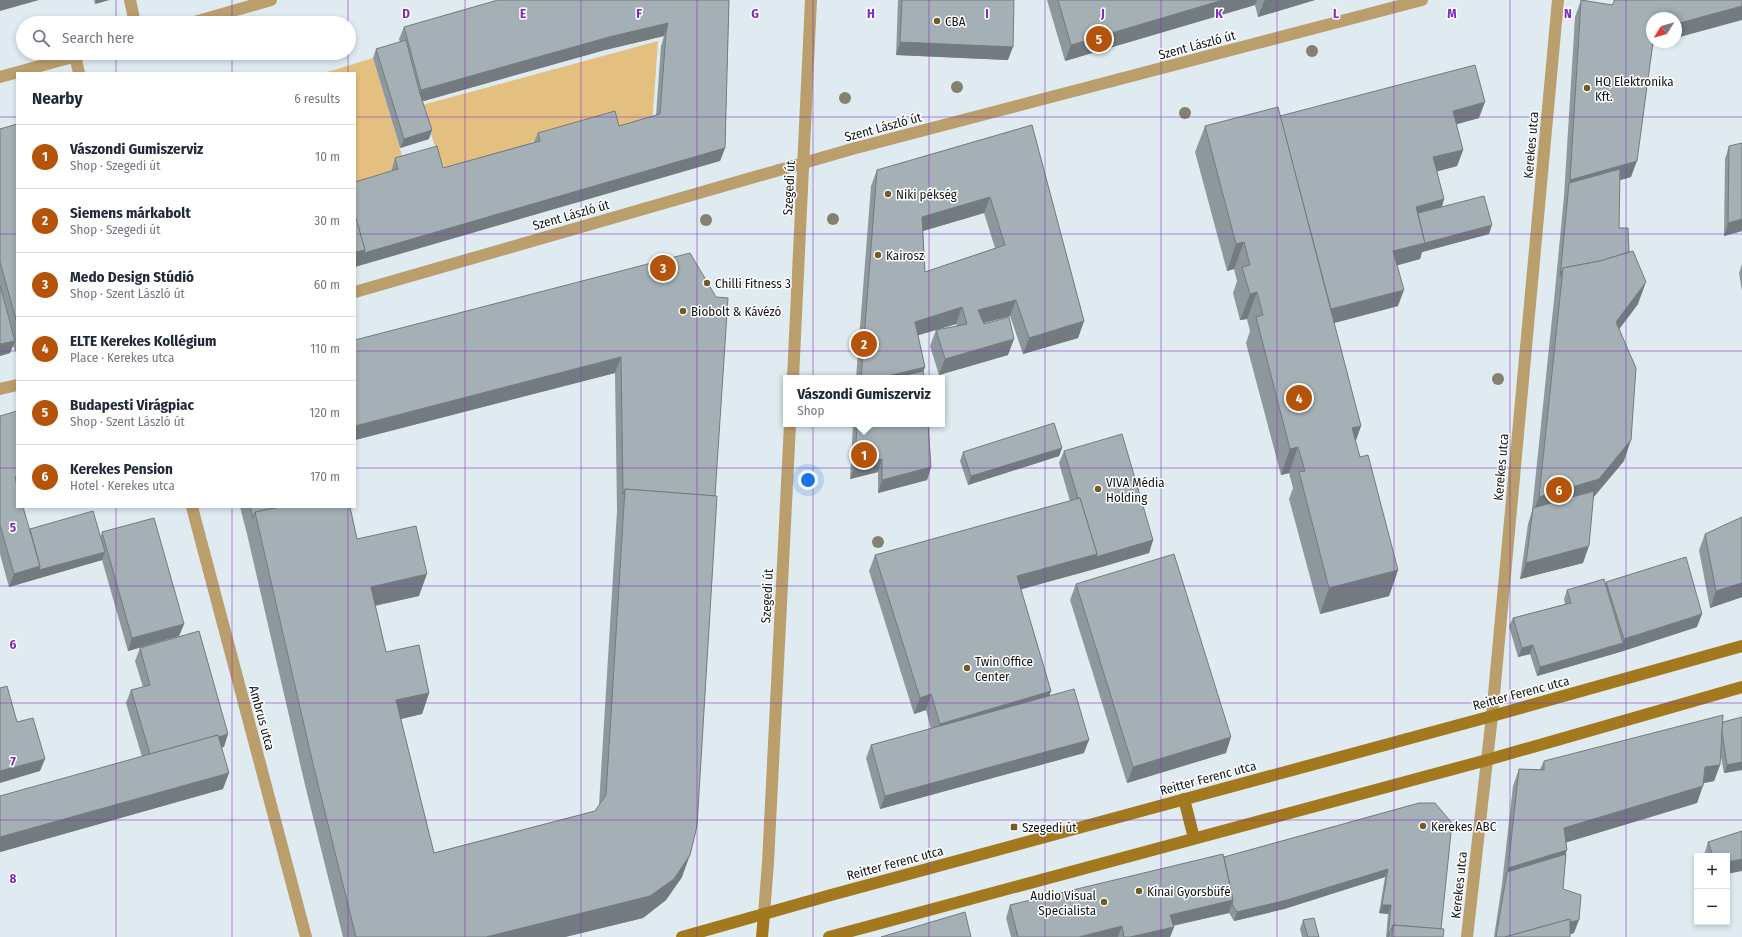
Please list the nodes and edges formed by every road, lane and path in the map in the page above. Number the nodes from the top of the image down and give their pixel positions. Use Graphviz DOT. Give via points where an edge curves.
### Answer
graph roads {
  1 [pos="130,0"];
  2 [pos="271,0"];
  3 [pos="811,0"];
  4 [pos="1422,0"];
  5 [pos="1558,0"];
  6 [pos="133,16"];
  7 [pos="215,16"];
  8 [pos="63,60"];
  9 [pos="80,60"];
  10 [pos="18,72"];
  11 [pos="79,72"];
  12 [pos="16,73"];
  13 [pos="0,77"];
  14 [pos="804,163"];
  15 [pos="356,292"];
  16 [pos="793,375"];
  17 [pos="16,385"];
  18 [pos="0,389"];
  19 [pos="790,427"];
  20 [pos="192,508"];
  21 [pos="1742,646"];
  22 [pos="1742,687"];
  23 [pos="1492,716"];
  24 [pos="1487,760"];
  25 [pos="1184,799"];
  26 [pos="1194,838"];
  27 [pos="764,914"];
  28 [pos="306,937"];
  29 [pos="682,937"];
  30 [pos="762,937"];
  31 [pos="829,937"];
  32 [pos="1467,937"];
  1 -- 6 [label="street"];
  2 -- 7 [label="street"];
  3 -- 14 [label="street, Szegedi út"];
  4 -- 14 [label="street, Szent László út"];
  5 -- 23 [label="street, Kerekes utca"];
  8 -- 10 [label="street"];
  9 -- 11 [label="street"];
  12 -- 13 [label="street"];
  14 -- 15 [label="street, Szent László út"];
  14 -- 16 [label="street, Szegedi út"];
  17 -- 18 [label="street"];
  19 -- 27 [label="street, Szegedi út"];
  20 -- 28 [label="street, Ambrus utca"];
  21 -- 23 [label="street, Reitter Ferenc utca"];
  22 -- 24 [label="street"];
  23 -- 24 [label="street, Kerekes utca"];
  23 -- 25 [label="street, Reitter Ferenc utca"];
  24 -- 26 [label="street"];
  24 -- 32 [label="street, Kerekes utca"];
  25 -- 26 [label="street"];
  25 -- 27 [label="street, Reitter Ferenc utca"];
  26 -- 31 [label="street"];
  27 -- 29 [label="street, Reitter Ferenc utca"];
  27 -- 30 [label="street, Szegedi út"];
}
